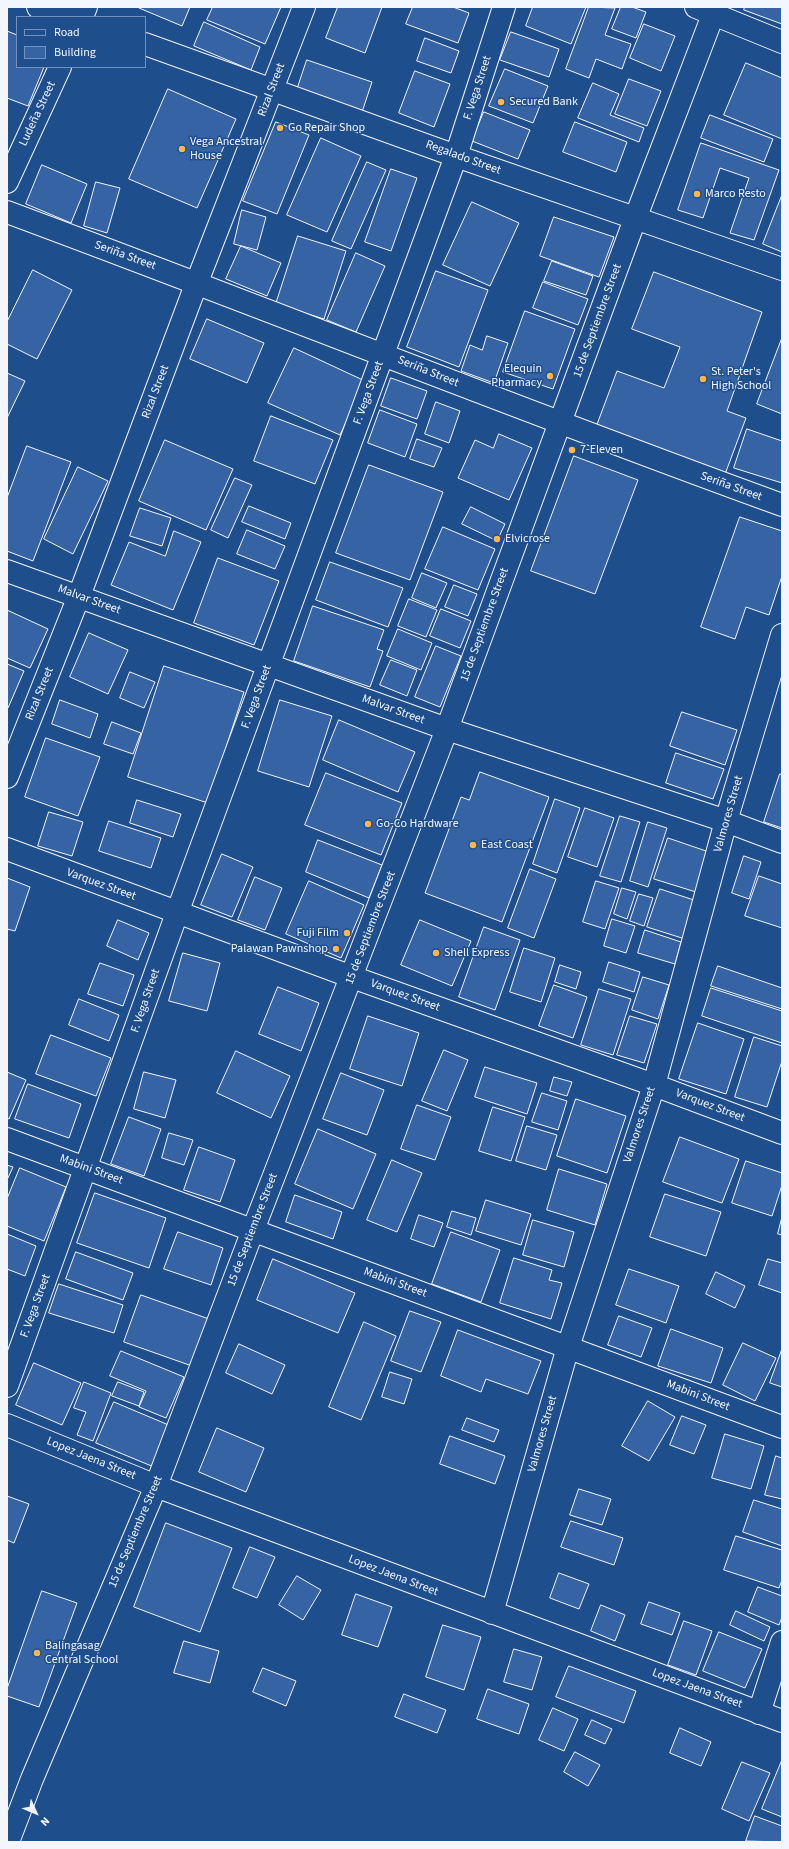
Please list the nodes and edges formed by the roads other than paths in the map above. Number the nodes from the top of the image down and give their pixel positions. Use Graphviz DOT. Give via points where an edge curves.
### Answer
graph roads {
  1 [pos="38,7"];
  2 [pos="304,7"];
  3 [pos="504,7"];
  4 [pos="708,9"];
  5 [pos="66,16"];
  6 [pos="782,42"];
  7 [pos="146,44"];
  8 [pos="60,68"];
  9 [pos="272,90"];
  10 [pos="456,156"];
  11 [pos="7,182"];
  12 [pos="7,212"];
  13 [pos="635,219"];
  14 [pos="782,269"];
  15 [pos="197,282"];
  16 [pos="384,354"];
  17 [pos="560,424"];
  18 [pos="782,505"];
  19 [pos="7,571"];
  20 [pos="79,596"];
  21 [pos="782,635"];
  22 [pos="269,665"];
  23 [pos="447,729"];
  24 [pos="7,777"];
  25 [pos="726,821"];
  26 [pos="782,842"];
  27 [pos="7,849"];
  28 [pos="177,913"];
  29 [pos="352,977"];
  30 [pos="654,1085"];
  31 [pos="782,1133"];
  32 [pos="7,1139"];
  33 [pos="86,1168"];
  34 [pos="253,1230"];
  35 [pos="568,1347"];
  36 [pos="7,1386"];
  37 [pos="7,1425"];
  38 [pos="782,1427"];
  39 [pos="156,1486"];
  40 [pos="492,1613"];
  41 [pos="782,1642"];
  42 [pos="759,1713"];
  43 [pos="782,1721"];
  44 [pos="8,1842"];
  1 -- 5 [label="street"];
  2 -- 9 [label="street, Rizal Street"];
  3 -- 10 [label="street, F. Vega Street"];
  4 -- 6 [label="street"];
  4 -- 13 [label="street, 15 de Septiembre Street"];
  7 -- 9 [label="street, Regalado Street"];
  8 -- 11 [label="street, Ludeña Street"];
  9 -- 10 [label="street, Regalado Street"];
  9 -- 15 [label="street, Rizal Street"];
  10 -- 13 [label="street, Regalado Street"];
  10 -- 16 [label="street, F. Vega Street"];
  12 -- 15 [label="street, Seriña Street"];
  13 -- 14 [label="street, Regalado Street"];
  13 -- 17 [label="street, 15 de Septiembre Street"];
  15 -- 16 [label="street, Seriña Street"];
  15 -- 20 [label="street, Rizal Street"];
  16 -- 17 [label="street, Seriña Street"];
  16 -- 22 [label="street, F. Vega Street"];
  17 -- 18 [label="street, Seriña Street"];
  17 -- 23 [label="street, 15 de Septiembre Street"];
  19 -- 20 [label="street, Malvar Street"];
  20 -- 22 [label="street, Malvar Street"];
  20 -- 24 [label="street, Rizal Street"];
  21 -- 25 [label="street, Valmores Street"];
  22 -- 23 [label="street, Malvar Street"];
  22 -- 28 [label="street, F. Vega Street"];
  23 -- 25 [label="street, Malvar Street"];
  23 -- 29 [label="street, 15 de Septiembre Street"];
  25 -- 26 [label="street, Malvar Street"];
  25 -- 30 [label="street, Valmores Street"];
  27 -- 28 [label="street, Varquez Street"];
  28 -- 29 [label="street, Varquez Street"];
  28 -- 33 [label="street, F. Vega Street"];
  29 -- 30 [label="street, Varquez Street"];
  29 -- 34 [label="street, 15 de Septiembre Street"];
  30 -- 31 [label="street, Varquez Street"];
  30 -- 35 [label="street, Valmores Street"];
  32 -- 33 [label="street, Mabini Street"];
  33 -- 34 [label="street, Mabini Street"];
  33 -- 36 [label="street, F. Vega Street"];
  34 -- 35 [label="street, Mabini Street"];
  34 -- 39 [label="street, 15 de Septiembre Street"];
  35 -- 38 [label="street, Mabini Street"];
  35 -- 40 [label="street, Valmores Street"];
  37 -- 39 [label="street, Lopez Jaena Street"];
  39 -- 40 [label="street, Lopez Jaena Street"];
  39 -- 44 [label="street, 15 de Septiembre Street" via="32,1779"];
  40 -- 42 [label="street, Lopez Jaena Street"];
  41 -- 42 [label="street"];
  42 -- 43 [label="street, Lopez Jaena Street"];
}
